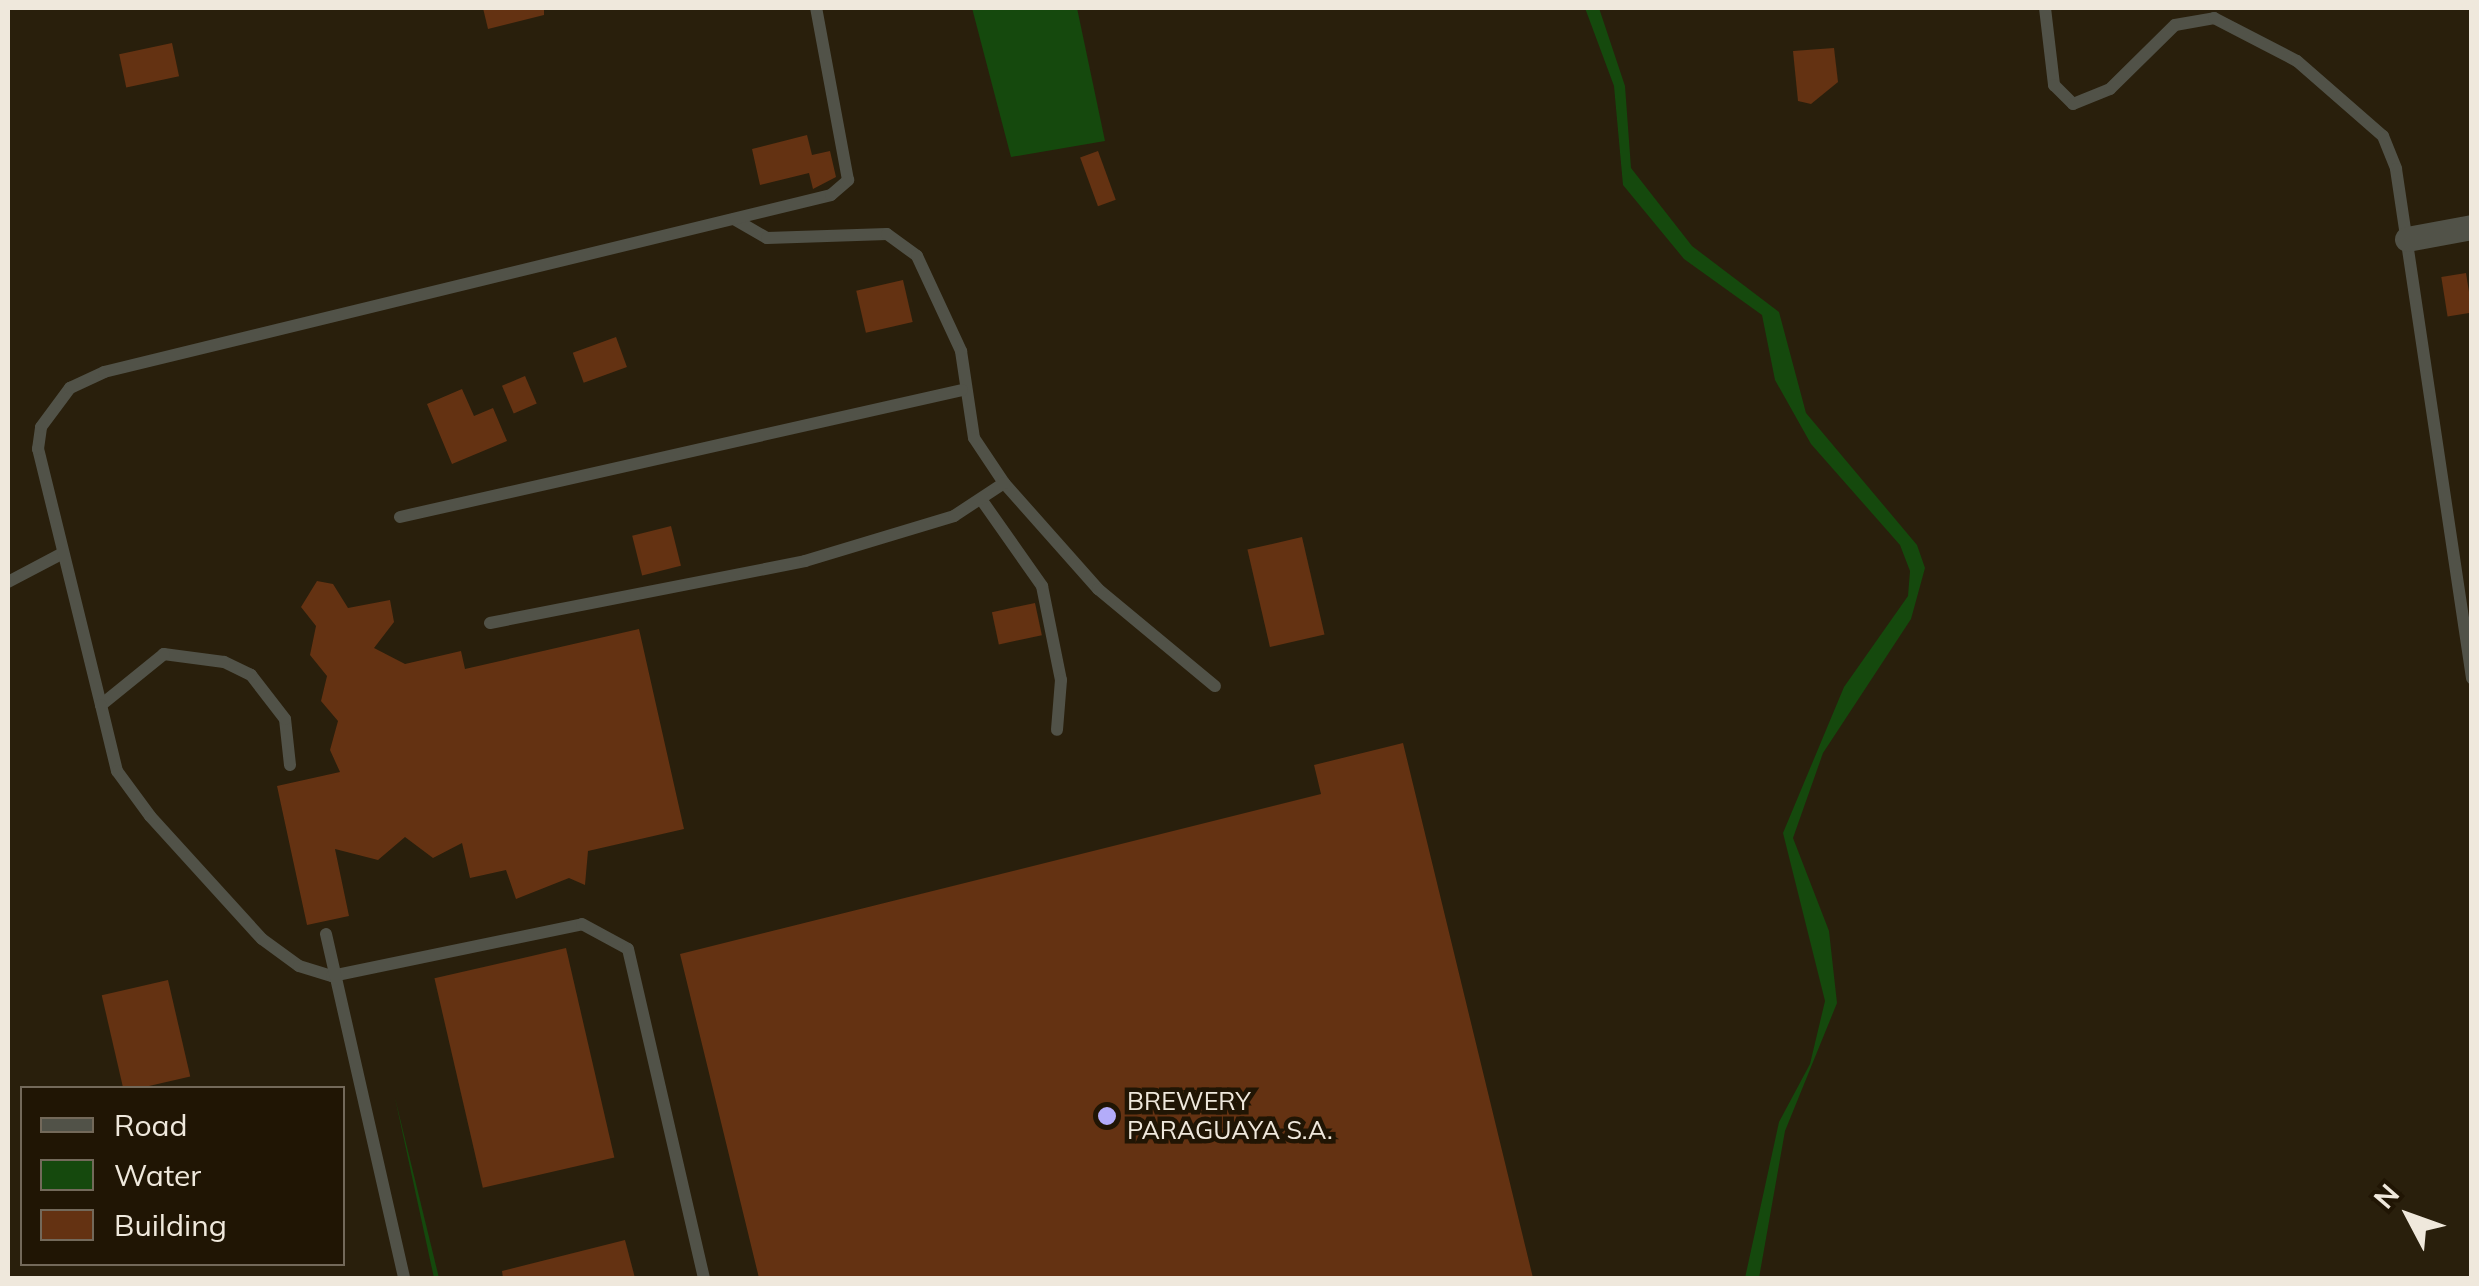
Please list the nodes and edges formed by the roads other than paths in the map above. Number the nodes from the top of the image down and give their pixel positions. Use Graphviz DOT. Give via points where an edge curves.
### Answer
graph roads {
  1 [pos="816,8"];
  2 [pos="2045,8"];
  3 [pos="734,220"];
  4 [pos="2472,228"];
  5 [pos="2407,239"];
  6 [pos="962,390"];
  7 [pos="1004,483"];
  8 [pos="983,502"];
  9 [pos="400,518"];
  10 [pos="63,554"];
  11 [pos="8,582"];
  12 [pos="490,623"];
  13 [pos="2472,678"];
  14 [pos="1215,686"];
  15 [pos="101,704"];
  16 [pos="1057,730"];
  17 [pos="290,765"];
  18 [pos="326,934"];
  19 [pos="332,976"];
  20 [pos="404,1278"];
  21 [pos="704,1278"];
  1 -- 3 [label="lane" via="848,180 831,195"];
  2 -- 5 [label="lane" via="2054,85 2073,104 2087,106 2159,36 2194,18 2244,30 2297,61 2383,136"];
  3 -- 6 [label="lane" via="767,238 853,233 904,243 942,296"];
  3 -- 10 [label="lane" via="104,372 70,388 41,427 38,449"];
  4 -- 5 [label="street"];
  5 -- 13 [label="lane"];
  6 -- 7 [label="lane" via="974,438"];
  6 -- 9 [label="lane"];
  7 -- 8 [label="lane"];
  7 -- 14 [label="lane" via="1098,589"];
  8 -- 12 [label="lane" via="805,561"];
  8 -- 16 [label="lane" via="1042,586 1061,680"];
  10 -- 11 [label="lane"];
  10 -- 15 [label="lane"];
  15 -- 17 [label="lane" via="164,654 224,662 251,674 285,719"];
  15 -- 19 [label="lane" via="117,771 150,816 262,939"];
  18 -- 19 [label="lane"];
  19 -- 20 [label="lane"];
  19 -- 21 [label="lane" via="582,924 628,950"];
}
